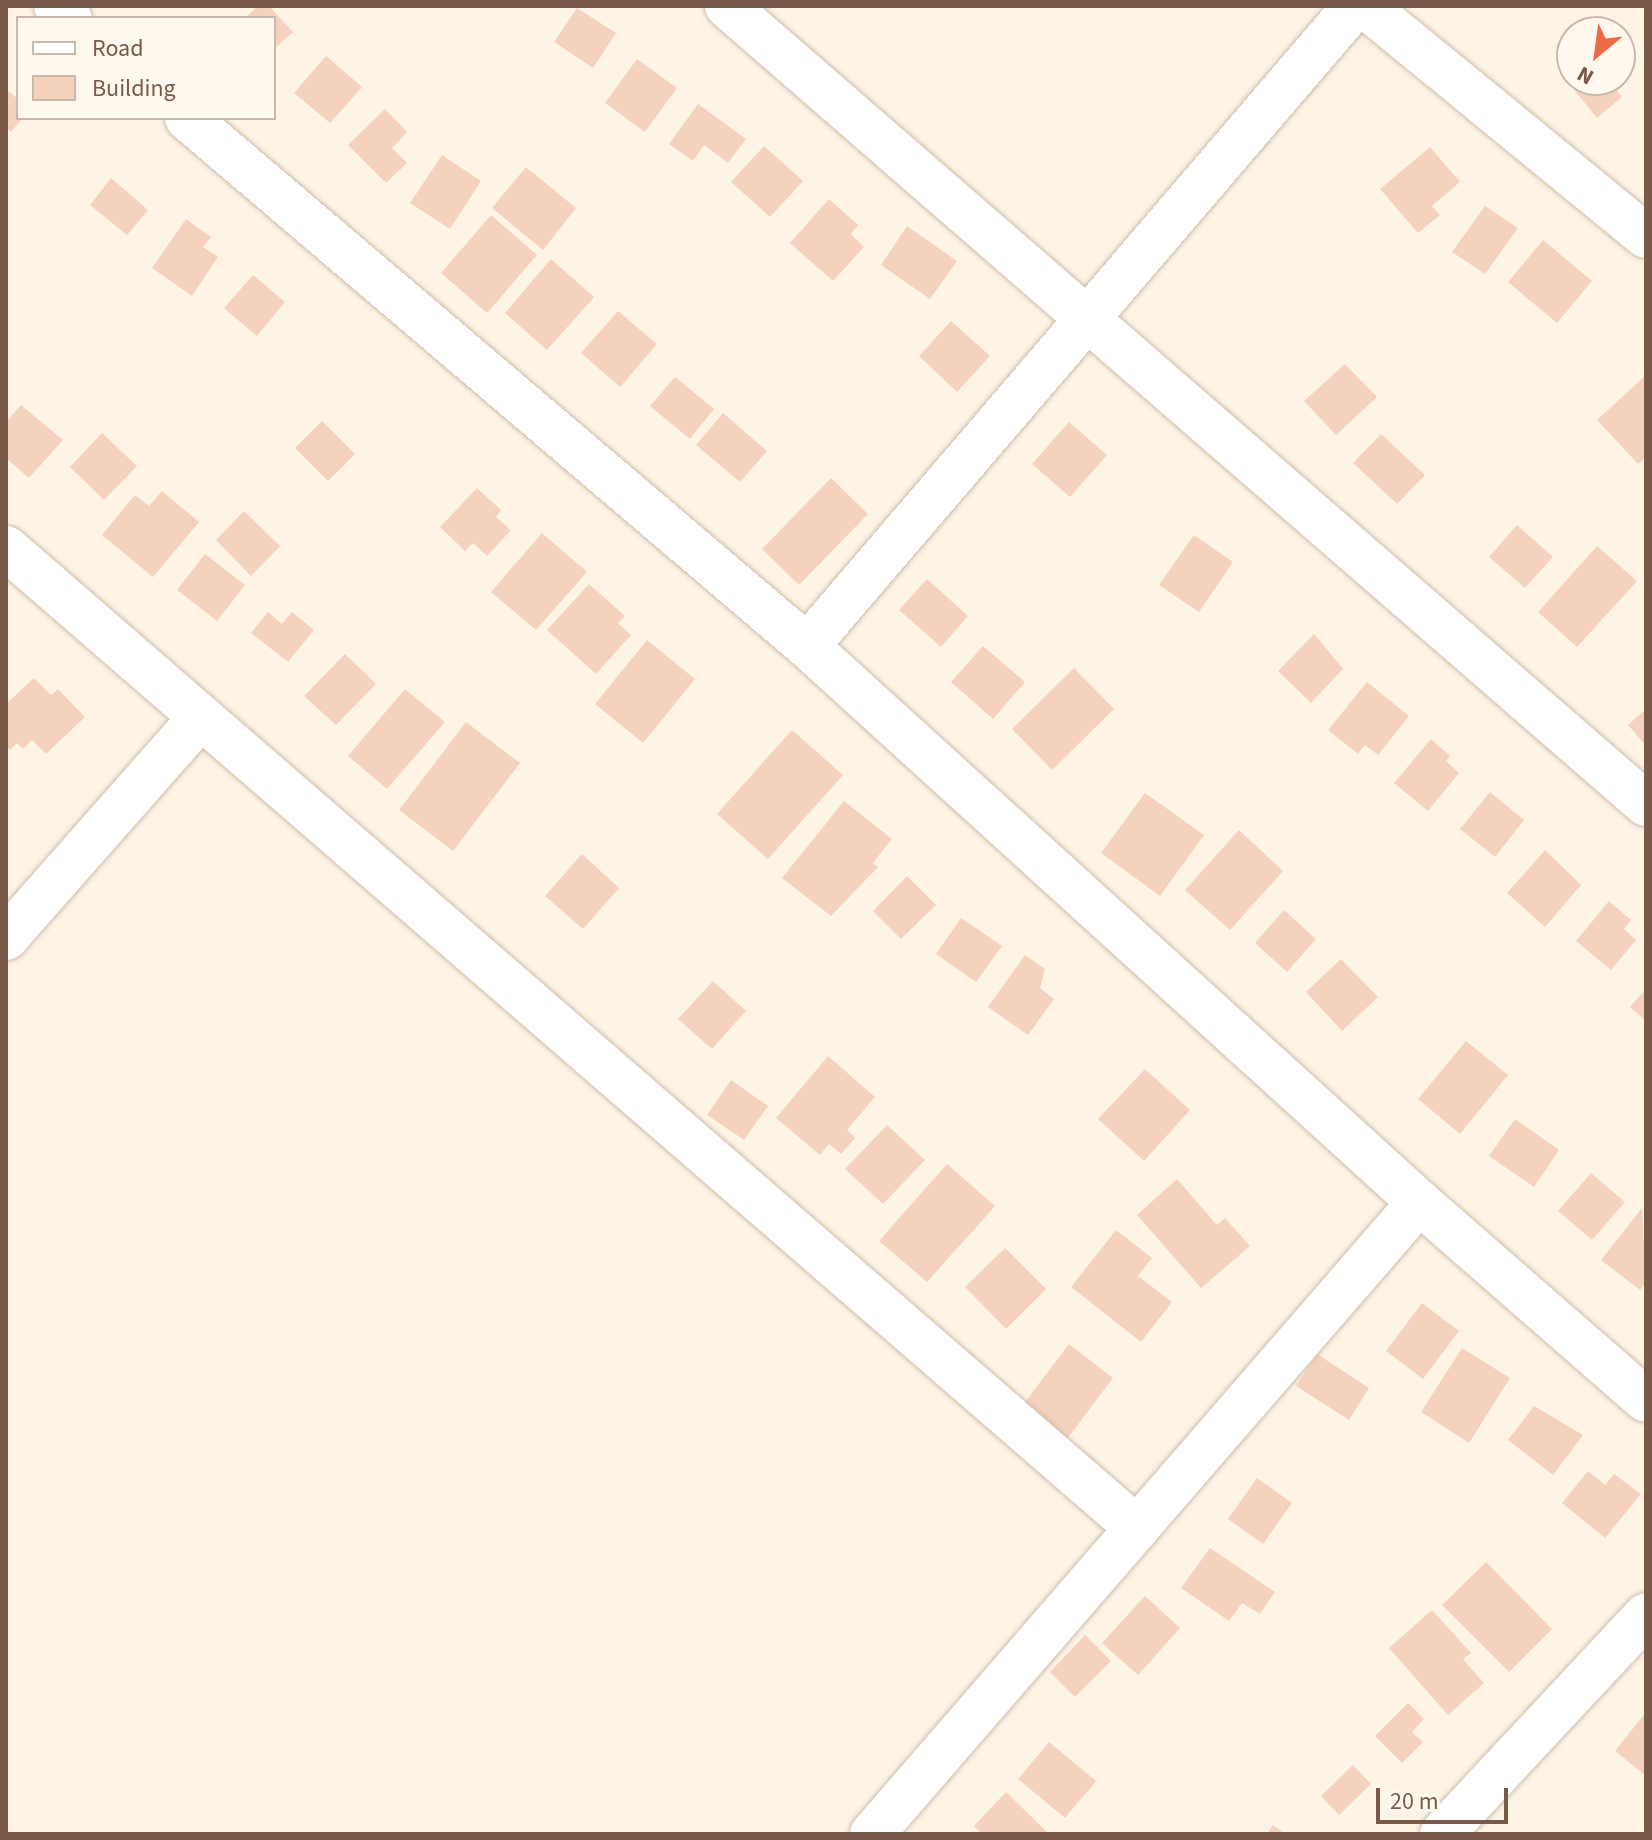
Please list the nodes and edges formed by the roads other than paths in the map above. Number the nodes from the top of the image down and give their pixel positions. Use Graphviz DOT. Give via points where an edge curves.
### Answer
graph roads {
  1 [pos="727,6"];
  2 [pos="1355,6"];
  3 [pos="1365,6"];
  4 [pos="189,120"];
  5 [pos="1646,236"];
  6 [pos="1085,322"];
  7 [pos="6,548"];
  8 [pos="807,646"];
  9 [pos="198,720"];
  10 [pos="1646,804"];
  11 [pos="6,938"];
  12 [pos="1419,1202"];
  13 [pos="1646,1400"];
  14 [pos="1137,1528"];
  15 [pos="1646,1615"];
  16 [pos="872,1834"];
  17 [pos="1442,1834"];
  1 -- 6 [label="street"];
  2 -- 6 [label="street"];
  3 -- 5 [label="street"];
  4 -- 8 [label="street"];
  6 -- 8 [label="street"];
  6 -- 10 [label="street"];
  7 -- 9 [label="street"];
  8 -- 12 [label="street"];
  9 -- 11 [label="street"];
  9 -- 14 [label="street"];
  12 -- 13 [label="street"];
  12 -- 14 [label="street"];
  14 -- 16 [label="street"];
  15 -- 17 [label="street"];
}
